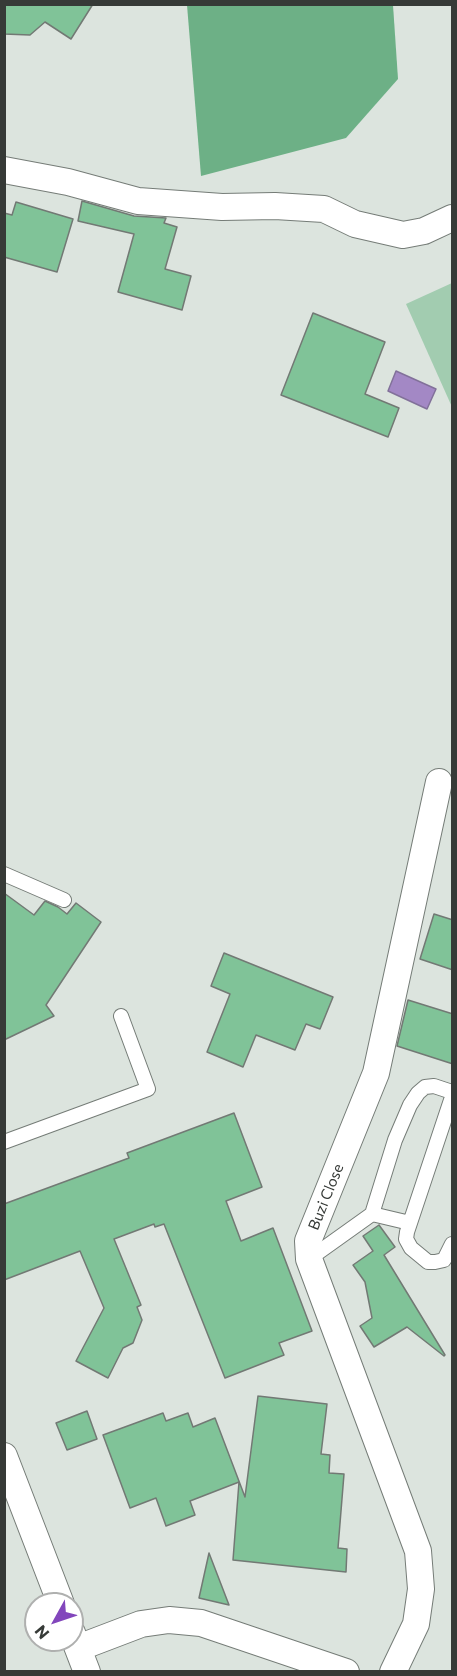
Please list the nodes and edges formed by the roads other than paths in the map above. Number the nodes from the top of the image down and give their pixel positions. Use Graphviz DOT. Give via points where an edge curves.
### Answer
graph roads {
  1 [pos="4,170"];
  2 [pos="453,218"];
  3 [pos="440,782"];
  4 [pos="4,874"];
  5 [pos="64,900"];
  6 [pos="121,1016"];
  7 [pos="453,1092"];
  8 [pos="453,1097"];
  9 [pos="4,1142"];
  10 [pos="372,1214"];
  11 [pos="410,1223"];
  12 [pos="453,1244"];
  13 [pos="309,1259"];
  14 [pos="4,1456"];
  15 [pos="56,1592"];
  16 [pos="84,1638"];
  17 [pos="80,1652"];
  18 [pos="87,1671"];
  19 [pos="346,1671"];
  20 [pos="393,1671"];
  1 -- 2 [label="street" via="138,201 324,209 355,224 403,235"];
  3 -- 13 [label="street, Buzi Close" via="376,1073 308,1241"];
  4 -- 5 [label="lane"];
  6 -- 9 [label="lane" via="148,1089"];
  7 -- 10 [label="lane" via="425,1087 410,1105"];
  8 -- 11 [label="lane"];
  10 -- 11 [label="lane"];
  10 -- 13 [label="lane"];
  11 -- 12 [label="lane" via="406,1239 428,1262 444,1260"];
  13 -- 20 [label="street, Buzi Close" via="417,1551 421,1589 416,1624"];
  14 -- 15 [label="street"];
  16 -- 19 [label="street" via="169,1620 201,1623"];
  17 -- 18 [label="street"];
}
